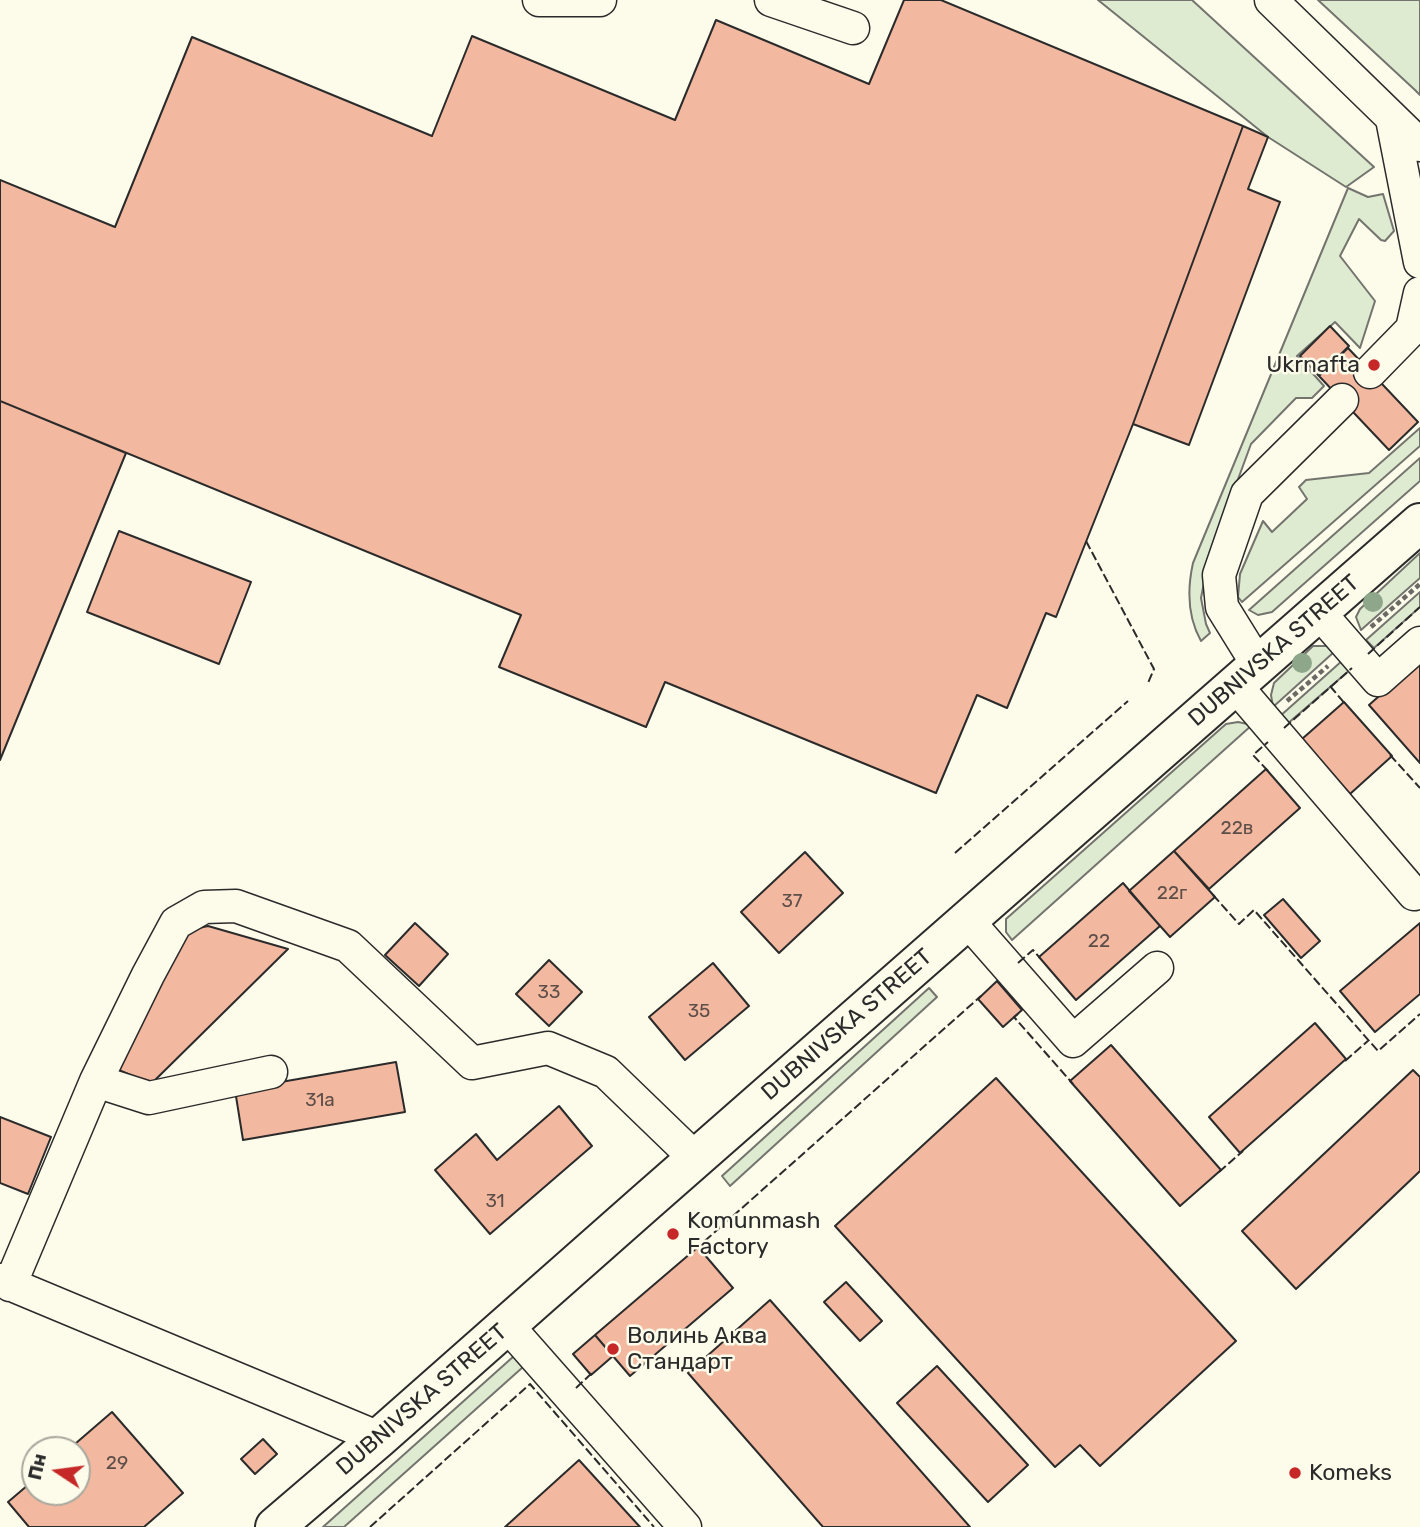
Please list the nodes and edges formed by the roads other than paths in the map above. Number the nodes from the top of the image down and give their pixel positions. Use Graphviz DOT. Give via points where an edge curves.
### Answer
graph roads {
  1 [pos="539,0"];
  2 [pos="600,0"];
  3 [pos="771,0"];
  4 [pos="1271,0"];
  5 [pos="853,28"];
  6 [pos="1392,119"];
  7 [pos="1420,145"];
  8 [pos="1420,159"];
  9 [pos="1420,262"];
  10 [pos="1420,293"];
  11 [pos="1370,372"];
  12 [pos="1342,400"];
  13 [pos="1420,523"];
  14 [pos="1318,611"];
  15 [pos="1420,643"];
  16 [pos="1246,675"];
  17 [pos="1414,894"];
  18 [pos="967,920"];
  19 [pos="1157,968"];
  20 [pos="271,1072"];
  21 [pos="96,1081"];
  22 [pos="695,1158"];
  23 [pos="5,1282"];
  24 [pos="507,1325"];
  25 [pos="379,1438"];
  26 [pos="275,1527"];
  27 [pos="685,1527"];
  1 -- 2 [label="street"];
  3 -- 5 [label="street"];
  4 -- 6 [label="street"];
  6 -- 7 [label="street"];
  6 -- 8 [label="street"];
  6 -- 9 [label="street"];
  10 -- 11 [label="street" via="1412,329"];
  12 -- 16 [label="street" via="1247,494 1219,575 1222,607"];
  13 -- 14 [label="main road, DUBNIVSKA STREET"];
  14 -- 15 [label="street" via="1378,680"];
  14 -- 16 [label="main road, DUBNIVSKA STREET"];
  16 -- 17 [label="street"];
  16 -- 18 [label="main road, DUBNIVSKA STREET"];
  18 -- 19 [label="street" via="1073,1041"];
  18 -- 22 [label="main road, DUBNIVSKA STREET"];
  20 -- 21 [label="street" via="149,1098"];
  21 -- 22 [label="street" via="176,923 204,907 236,906 348,946 472,1063 548,1048 606,1072"];
  21 -- 23 [label="street"];
  22 -- 24 [label="main road, DUBNIVSKA STREET"];
  23 -- 25 [label="street"];
  24 -- 25 [label="main road, DUBNIVSKA STREET"];
  24 -- 27 [label="street"];
  25 -- 26 [label="main road, DUBNIVSKA STREET"];
}
